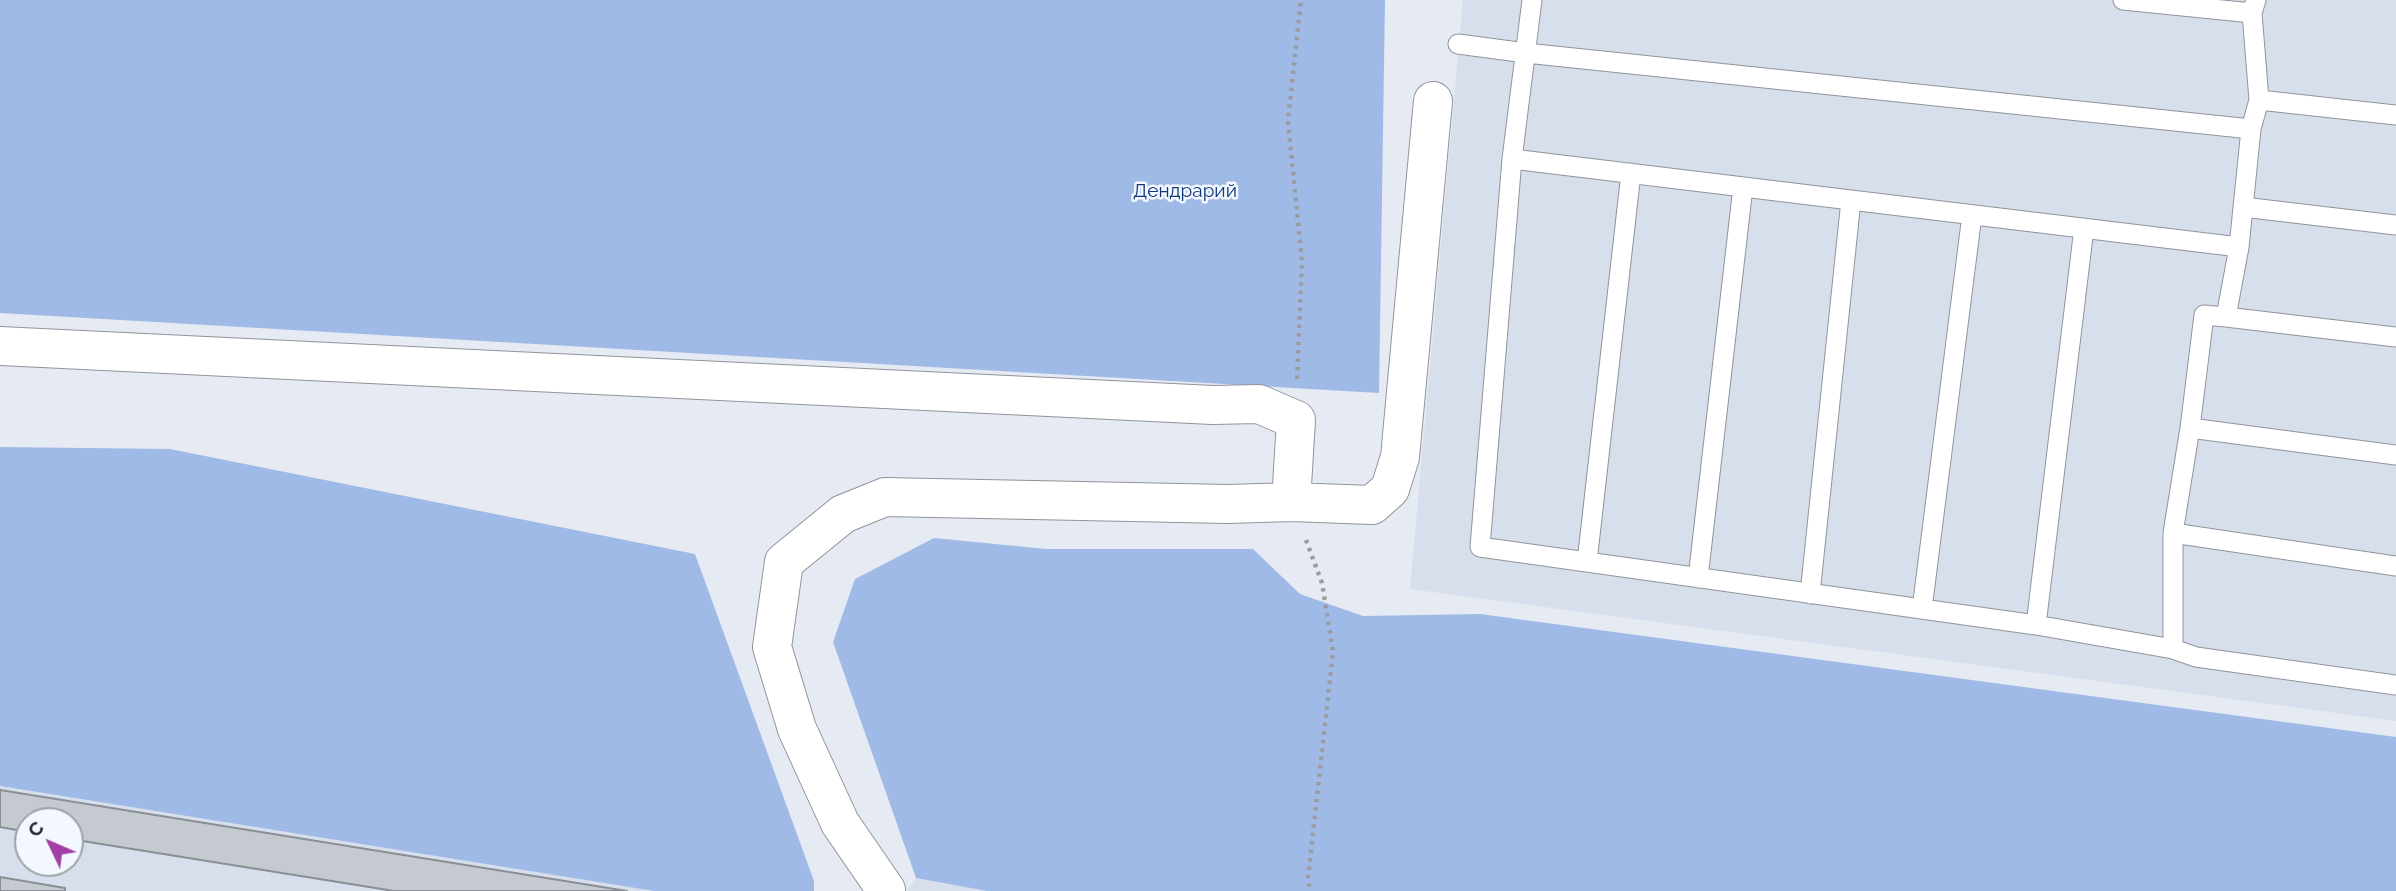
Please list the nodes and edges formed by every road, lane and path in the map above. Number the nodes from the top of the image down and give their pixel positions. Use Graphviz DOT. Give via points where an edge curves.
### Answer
graph roads {
  1 [pos="1301,0"];
  2 [pos="1532,0"];
  3 [pos="2123,0"];
  4 [pos="2254,6"];
  5 [pos="1458,44"];
  6 [pos="1526,53"];
  7 [pos="2259,100"];
  8 [pos="1433,101"];
  9 [pos="2396,115"];
  10 [pos="2251,130"];
  11 [pos="1512,159"];
  12 [pos="1631,173"];
  13 [pos="1742,187"];
  14 [pos="1851,200"];
  15 [pos="2243,207"];
  16 [pos="1972,215"];
  17 [pos="2396,225"];
  18 [pos="2084,229"];
  19 [pos="2239,247"];
  20 [pos="2226,317"];
  21 [pos="2396,337"];
  22 [pos="0,346"];
  23 [pos="1296,420"];
  24 [pos="2190,428"];
  25 [pos="2396,455"];
  26 [pos="1291,502"];
  27 [pos="2173,533"];
  28 [pos="1587,562"];
  29 [pos="2396,566"];
  30 [pos="1698,578"];
  31 [pos="1810,594"];
  32 [pos="1922,609"];
  33 [pos="2036,625"];
  34 [pos="2173,649"];
  35 [pos="2396,685"];
  36 [pos="886,890"];
  37 [pos="1310,891"];
  1 -- 23 [label="path" via="1289,121 1302,262"];
  2 -- 6 [label="lane"];
  3 -- 4 [label="lane"];
  4 -- 7 [label="lane"];
  5 -- 6 [label="lane"];
  6 -- 10 [label="lane"];
  6 -- 11 [label="lane"];
  7 -- 9 [label="lane"];
  7 -- 10 [label="lane"];
  8 -- 26 [label="street" via="1400,457 1390,489 1372,505"];
  10 -- 15 [label="lane"];
  11 -- 12 [label="lane"];
  11 -- 28 [label="lane" via="1480,547"];
  12 -- 13 [label="lane"];
  12 -- 28 [label="lane"];
  13 -- 14 [label="lane"];
  13 -- 30 [label="lane"];
  14 -- 16 [label="lane"];
  14 -- 31 [label="lane"];
  15 -- 17 [label="lane"];
  15 -- 19 [label="lane"];
  16 -- 18 [label="lane"];
  16 -- 32 [label="lane"];
  18 -- 19 [label="lane"];
  18 -- 33 [label="lane"];
  19 -- 20 [label="lane"];
  20 -- 21 [label="lane"];
  20 -- 24 [label="lane" via="2204,315"];
  22 -- 23 [label="street" via="1259,404"];
  23 -- 26 [label="street"];
  24 -- 25 [label="lane"];
  24 -- 27 [label="lane"];
  26 -- 36 [label="street" via="886,497 843,514 784,562 772,648 797,729 840,823"];
  26 -- 37 [label="path" via="1322,583 1333,652"];
  27 -- 29 [label="lane"];
  27 -- 34 [label="lane"];
  28 -- 30 [label="lane"];
  30 -- 31 [label="lane"];
  31 -- 32 [label="lane"];
  32 -- 33 [label="lane"];
  33 -- 34 [label="lane"];
  34 -- 35 [label="lane" via="2196,657"];
}
